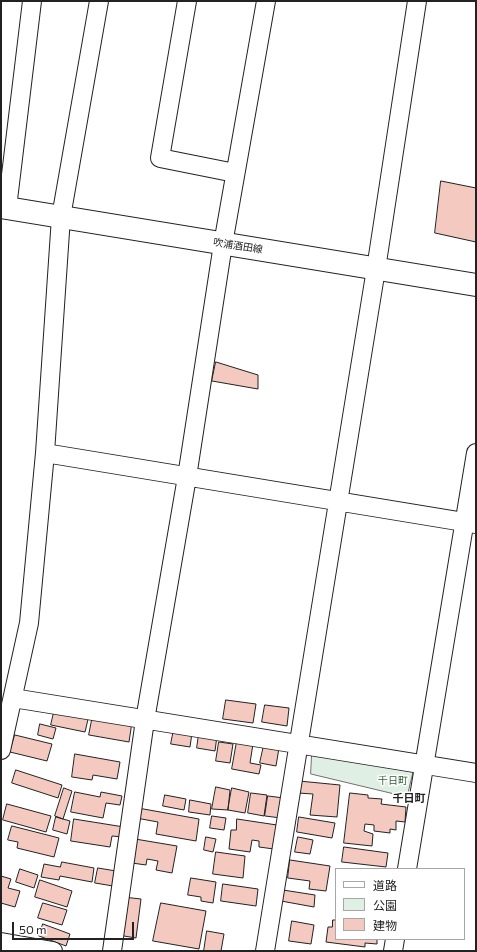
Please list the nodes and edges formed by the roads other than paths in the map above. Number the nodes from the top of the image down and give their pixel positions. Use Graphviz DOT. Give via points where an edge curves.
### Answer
graph roads {
  1 [pos="32,1"];
  2 [pos="98,1"];
  3 [pos="187,1"];
  4 [pos="266,1"];
  5 [pos="417,1"];
  6 [pos="235,173"];
  7 [pos="4,207"];
  8 [pos="61,217"];
  9 [pos="223,244"];
  10 [pos="376,269"];
  11 [pos="476,285"];
  12 [pos="45,453"];
  13 [pos="476,453"];
  14 [pos="187,477"];
  15 [pos="338,502"];
  16 [pos="470,523"];
  17 [pos="13,698"];
  18 [pos="145,720"];
  19 [pos="298,744"];
  20 [pos="1,750"];
  21 [pos="424,766"];
  22 [pos="476,773"];
  23 [pos="407,868"];
  24 [pos="396,940"];
  25 [pos="1,942"];
  26 [pos="53,951"];
  27 [pos="112,951"];
  28 [pos="265,951"];
  29 [pos="394,951"];
  1 -- 7 [label="street"];
  2 -- 8 [label="street"];
  3 -- 6 [label="street" via="160,158"];
  4 -- 6 [label="street"];
  5 -- 10 [label="street"];
  6 -- 9 [label="street"];
  7 -- 8 [label="main road, 吹浦酒田線"];
  8 -- 9 [label="main road, 吹浦酒田線"];
  8 -- 12 [label="street"];
  9 -- 10 [label="main road, 吹浦酒田線"];
  9 -- 14 [label="street"];
  10 -- 11 [label="main road, 吹浦酒田線"];
  10 -- 15 [label="street"];
  12 -- 14 [label="street"];
  12 -- 17 [label="street" via="29,623"];
  13 -- 16 [label="street"];
  14 -- 15 [label="street"];
  14 -- 18 [label="street"];
  15 -- 16 [label="street"];
  15 -- 19 [label="street"];
  16 -- 21 [label="street"];
  17 -- 18 [label="street"];
  17 -- 20 [label="street"];
  18 -- 19 [label="street"];
  18 -- 27 [label="street"];
  19 -- 21 [label="street"];
  19 -- 28 [label="street"];
  21 -- 22 [label="street"];
  21 -- 23 [label="street"];
  24 -- 29 [label="street"];
  25 -- 26 [label="street"];
}
